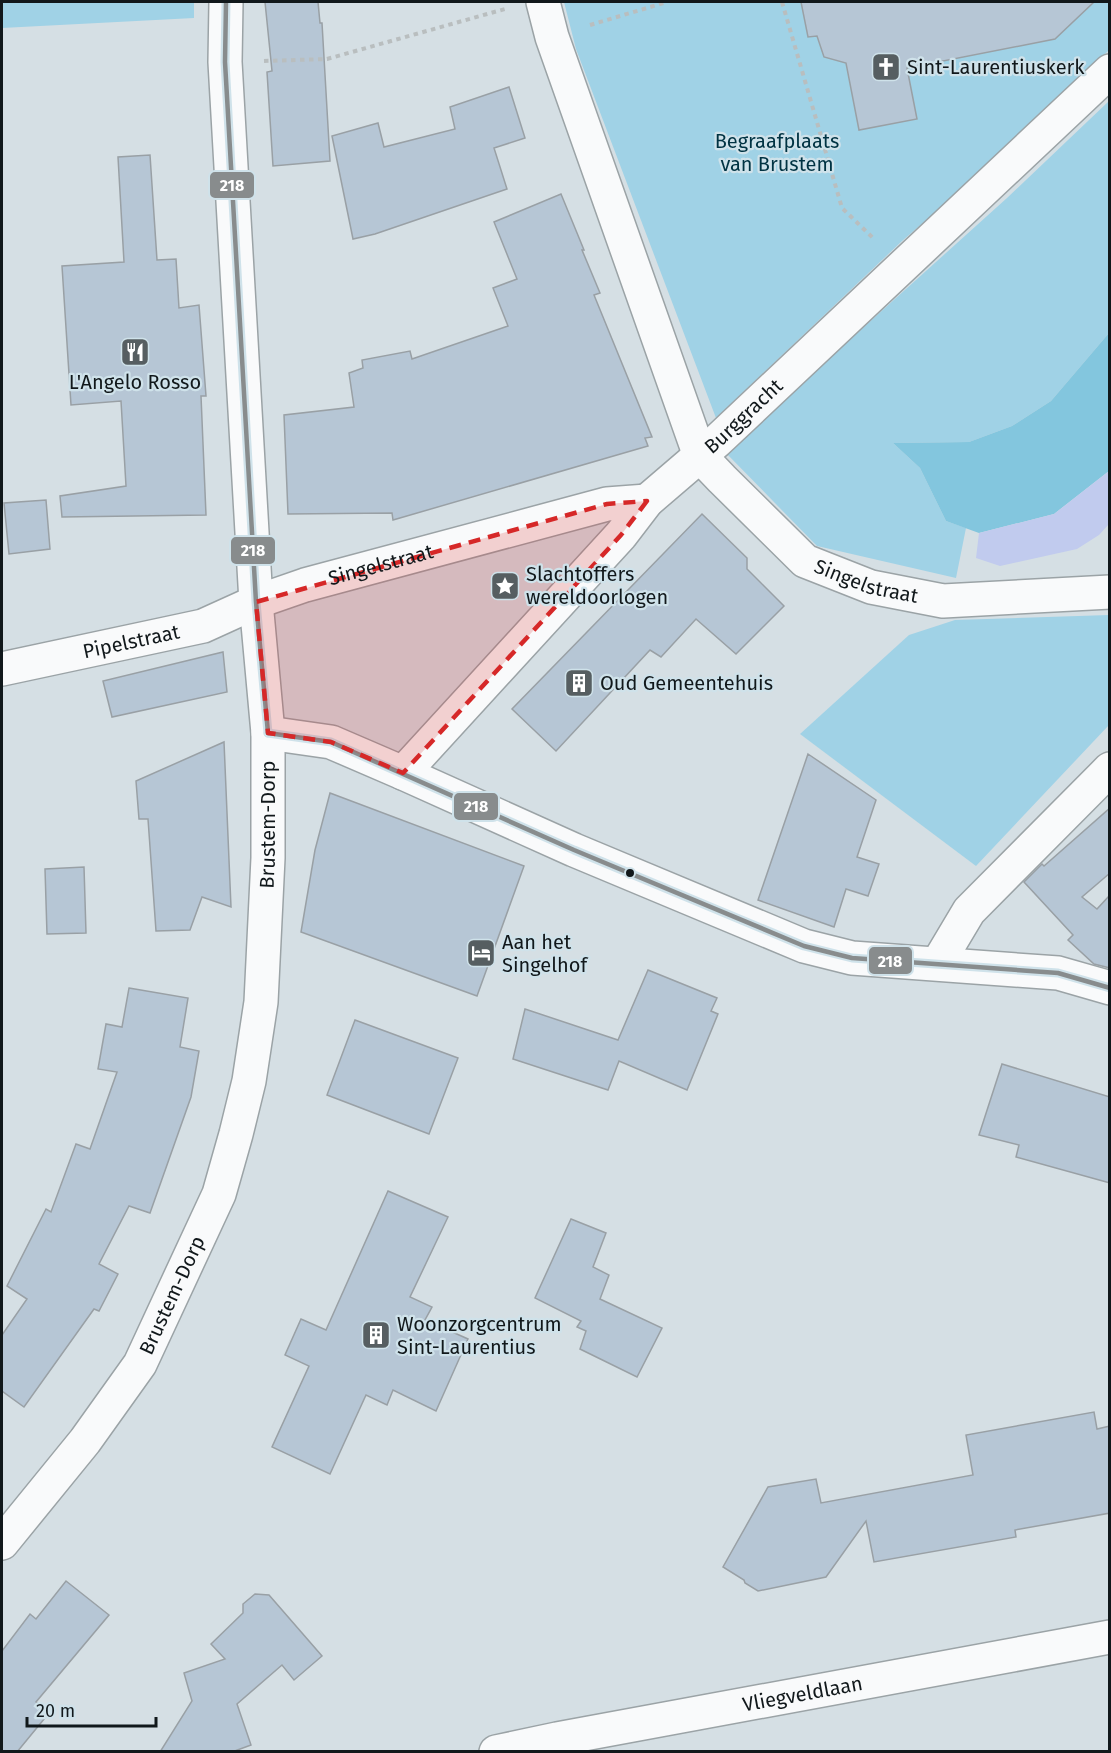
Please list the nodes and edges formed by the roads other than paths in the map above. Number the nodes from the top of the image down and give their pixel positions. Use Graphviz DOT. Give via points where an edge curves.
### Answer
graph roads {
  1 [pos="226,2"];
  2 [pos="543,2"];
  3 [pos="1110,70"];
  4 [pos="700,456"];
  5 [pos="647,501"];
  6 [pos="1110,592"];
  7 [pos="256,602"];
  8 [pos="2,669"];
  9 [pos="267,733"];
  10 [pos="1110,769"];
  11 [pos="403,773"];
  12 [pos="938,963"];
  13 [pos="1110,988"];
  14 [pos="2,1543"];
  15 [pos="1110,1637"];
  16 [pos="496,1752"];
  1 -- 7 [label="street, Brustem-Dorp" via="225,62"];
  2 -- 4 [label="street, Burggracht"];
  3 -- 4 [label="street, Burggracht"];
  4 -- 5 [label="street"];
  4 -- 6 [label="street, Singelstraat" via="805,561 871,588 943,601"];
  5 -- 7 [label="street, Singelstraat" via="607,504 305,585"];
  5 -- 11 [label="street" via="621,535"];
  7 -- 8 [label="street, Pipelstraat" via="203,626"];
  7 -- 9 [label="street, Brustem-Dorp"];
  9 -- 11 [label="street" via="331,742"];
  9 -- 14 [label="street, Brustem-Dorp" via="268,858 261,1002 249,1081 219,1194 140,1364 85,1442"];
  10 -- 12 [label="street" via="969,911"];
  11 -- 12 [label="street" via="804,946 852,958"];
  12 -- 13 [label="street" via="1058,973"];
  15 -- 16 [label="street, Vliegveldlaan"];
}
